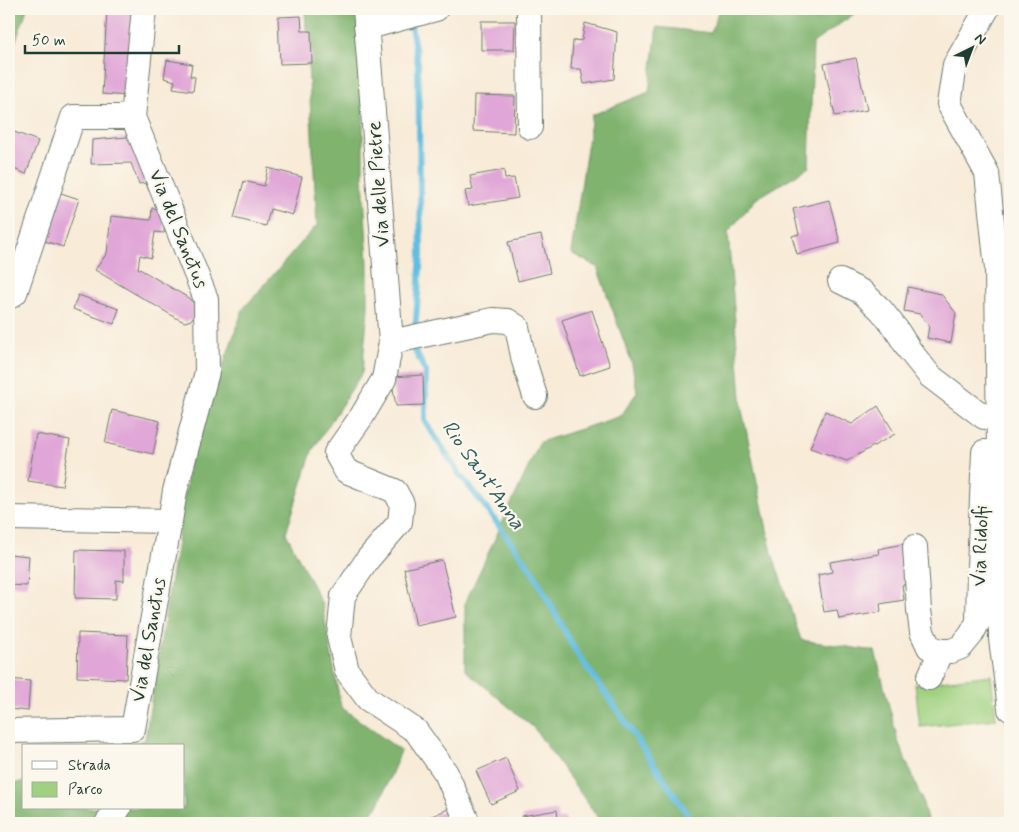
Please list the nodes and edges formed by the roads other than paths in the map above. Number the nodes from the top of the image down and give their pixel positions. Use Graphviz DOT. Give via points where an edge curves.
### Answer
graph roads {
  1 [pos="144,9"];
  2 [pos="529,9"];
  3 [pos="987,9"];
  4 [pos="430,10"];
  5 [pos="370,20"];
  6 [pos="133,117"];
  7 [pos="530,127"];
  8 [pos="840,281"];
  9 [pos="9,297"];
  10 [pos="395,341"];
  11 [pos="999,390"];
  12 [pos="535,396"];
  13 [pos="984,417"];
  14 [pos="9,518"];
  15 [pos="170,521"];
  16 [pos="914,547"];
  17 [pos="941,651"];
  18 [pos="929,678"];
  19 [pos="1010,709"];
  20 [pos="9,731"];
  21 [pos="133,738"];
  22 [pos="118,810"];
  23 [pos="107,823"];
  24 [pos="468,823"];
  1 -- 6 [label="street, Via del Sanctus"];
  2 -- 7 [label="street"];
  3 -- 11 [label="street, Via Ridolfi" via="955,65 949,104 988,173 997,269"];
  4 -- 5 [label="street, Via delle Pietre"];
  5 -- 10 [label="street, Via delle Pietre"];
  6 -- 9 [label="street" via="73,117 15,293"];
  6 -- 15 [label="street, Via del Sanctus" via="206,299 207,372 174,491"];
  8 -- 13 [label="street" via="862,292 881,310 930,376"];
  10 -- 12 [label="street" via="493,320 508,321 517,327"];
  10 -- 24 [label="street, Via delle Pietre" via="384,379 336,453 346,471 396,491 402,504 400,522 368,559 344,596 339,638 347,671 368,698 416,731 446,773"];
  11 -- 13 [label="street, Via Ridolfi"];
  11 -- 19 [label="street, Via Ridolfi" via="1001,639"];
  13 -- 17 [label="street, Via Ridolfi" via="978,622 961,647"];
  14 -- 15 [label="street"];
  15 -- 21 [label="street, Via del Sanctus"];
  16 -- 17 [label="street" via="922,632 929,647"];
  17 -- 18 [label="street"];
  20 -- 21 [label="street, Via del Sanctus"];
  22 -- 23 [label="street"];
}
